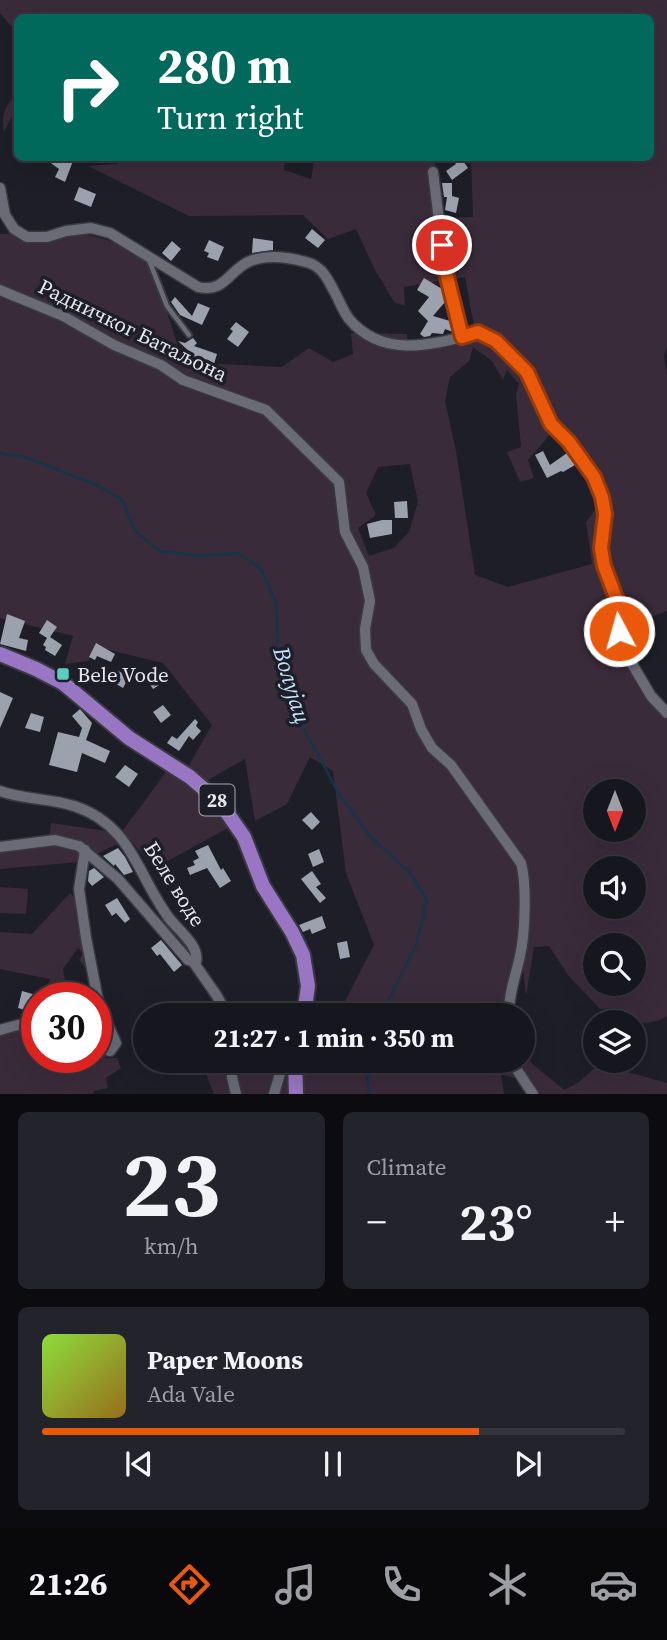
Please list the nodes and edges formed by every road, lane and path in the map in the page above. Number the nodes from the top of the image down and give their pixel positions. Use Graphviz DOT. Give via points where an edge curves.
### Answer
graph roads {
  1 [pos="433,172"];
  2 [pos="0,188"];
  3 [pos="148,256"];
  4 [pos="0,290"];
  5 [pos="189,335"];
  6 [pos="462,337"];
  7 [pos="0,654"];
  8 [pos="667,713"];
  9 [pos="0,791"];
  10 [pos="0,847"];
  11 [pos="85,850"];
  12 [pos="194,962"];
  13 [pos="94,982"];
  14 [pos="221,1003"];
  15 [pos="306,1003"];
  16 [pos="509,1003"];
  17 [pos="21,1025"];
  18 [pos="0,1030"];
  19 [pos="232,1073"];
  20 [pos="281,1073"];
  21 [pos="295,1073"];
  22 [pos="518,1073"];
  23 [pos="236,1094"];
  24 [pos="274,1094"];
  25 [pos="296,1094"];
  26 [pos="533,1094"];
  1 -- 6 [label="street" via="445,269"];
  2 -- 3 [label="street" via="5,215 14,229 27,237 91,228 110,233"];
  3 -- 5 [label="lane" via="167,306"];
  3 -- 6 [label="street" via="208,289 218,287 247,263 267,257 308,262 323,271 348,318 379,341 414,346"];
  4 -- 16 [label="street, Радничког Батаљона" via="62,316 183,380 266,410 339,482 345,532 363,567 370,601 366,650 412,704 432,748 451,765 521,863 525,877 521,952"];
  6 -- 8 [label="street" via="478,332 496,341 527,372 551,424 594,477 605,514 604,566 618,603 625,652 651,696"];
  7 -- 15 [label="main road, 28" via="63,682 129,738 190,777 221,804 244,837 263,886 303,955"];
  9 -- 12 [label="street, Беле воде" via="77,807 120,835 164,910 196,951"];
  10 -- 11 [label="street, Беле воде" via="55,840"];
  11 -- 12 [label="street, Беле воде" via="118,879 188,961"];
  11 -- 13 [label="street" via="79,889"];
  12 -- 14 [label="street"];
  17 -- 18 [label="street"];
  19 -- 23 [label="street"];
  20 -- 24 [label="street"];
  21 -- 25 [label="main road"];
  22 -- 26 [label="street"];
}
